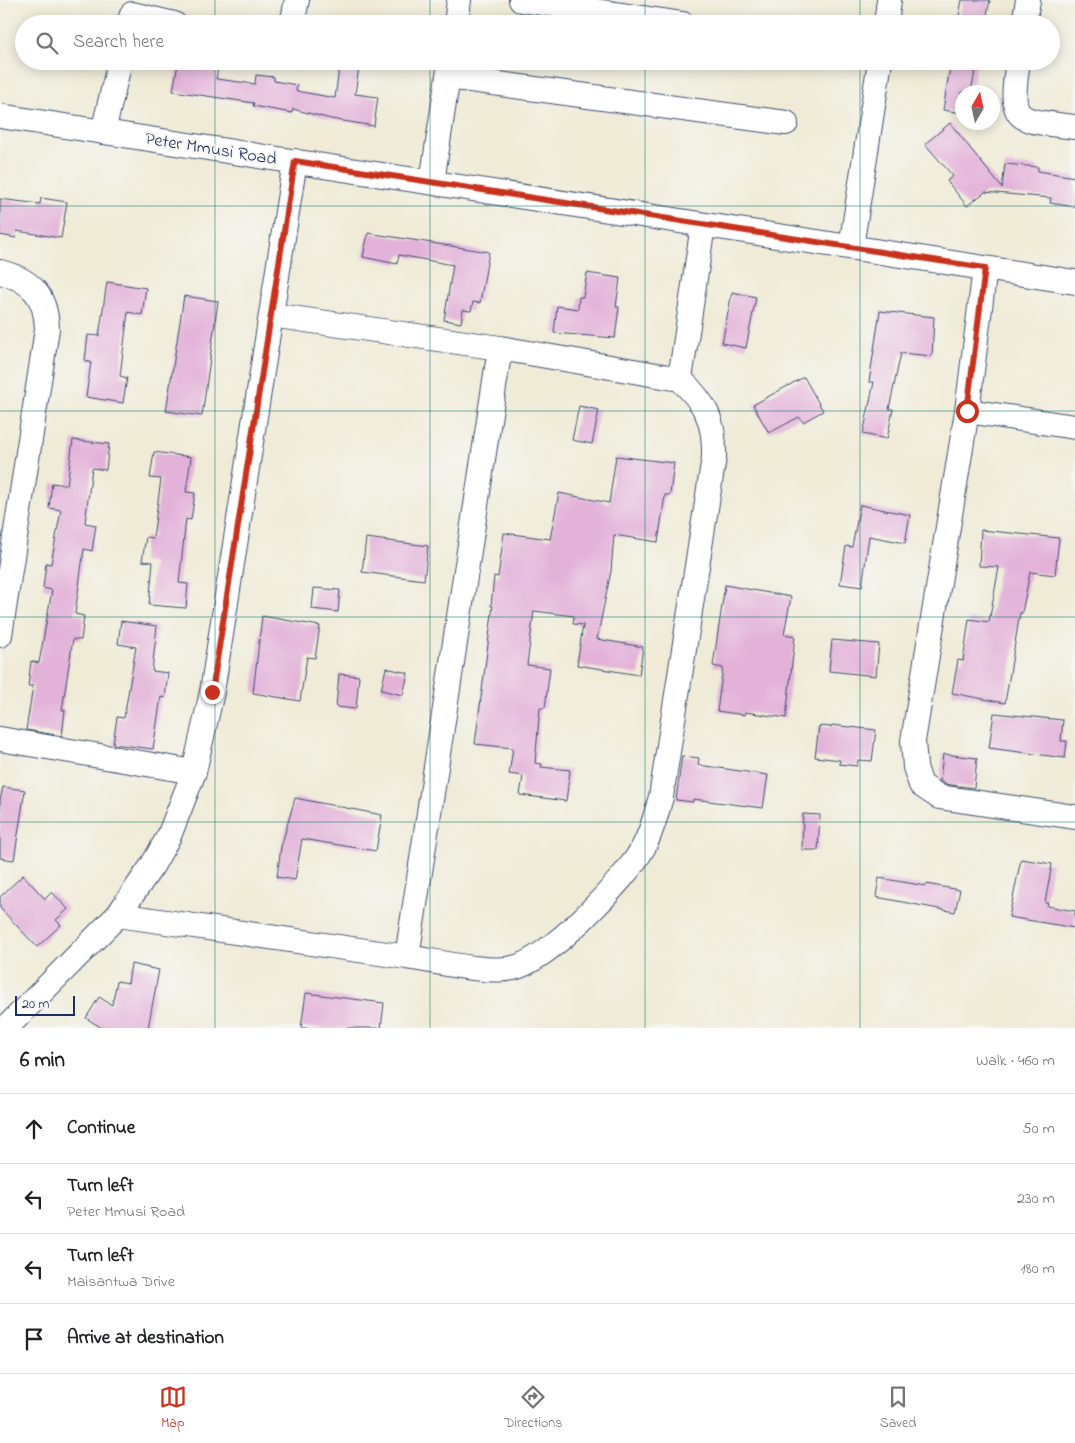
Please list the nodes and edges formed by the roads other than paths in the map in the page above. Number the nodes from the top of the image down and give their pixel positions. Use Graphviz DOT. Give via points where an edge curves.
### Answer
graph roads {
  1 [pos="297,0"];
  2 [pos="459,0"];
  3 [pos="521,0"];
  4 [pos="889,0"];
  5 [pos="1028,0"];
  6 [pos="294,15"];
  7 [pos="457,15"];
  8 [pos="622,15"];
  9 [pos="887,15"];
  10 [pos="1026,15"];
  11 [pos="118,70"];
  12 [pos="449,70"];
  13 [pos="455,70"];
  14 [pos="879,70"];
  15 [pos="1017,70"];
  16 [pos="0,116"];
  17 [pos="786,124"];
  18 [pos="1075,127"];
  19 [pos="104,132"];
  20 [pos="295,161"];
  21 [pos="432,182"];
  22 [pos="703,224"];
  23 [pos="851,247"];
  24 [pos="985,268"];
  25 [pos="0,272"];
  26 [pos="1075,282"];
  27 [pos="271,315"];
  28 [pos="500,348"];
  29 [pos="680,379"];
  30 [pos="967,411"];
  31 [pos="1075,427"];
  32 [pos="0,635"];
  33 [pos="0,739"];
  34 [pos="194,772"];
  35 [pos="1075,817"];
  36 [pos="118,915"];
  37 [pos="407,957"];
  38 [pos="6,1028"];
  1 -- 6 [label="street"];
  2 -- 7 [label="street"];
  3 -- 8 [label="street"];
  4 -- 9 [label="street"];
  5 -- 10 [label="street"];
  11 -- 19 [label="street"];
  12 -- 21 [label="street"];
  13 -- 17 [label="street"];
  14 -- 23 [label="street"];
  15 -- 18 [label="street" via="1014,106 1019,115 1028,120"];
  16 -- 19 [label="street, Peter Mmusi Road"];
  19 -- 20 [label="street, Peter Mmusi Road"];
  20 -- 21 [label="street, Peter Mmusi Road"];
  20 -- 27 [label="street"];
  21 -- 22 [label="street, Peter Mmusi Road"];
  22 -- 23 [label="street, Peter Mmusi Road"];
  22 -- 29 [label="street"];
  23 -- 24 [label="street, Peter Mmusi Road"];
  24 -- 26 [label="street, Peter Mmusi Road"];
  24 -- 30 [label="street"];
  25 -- 32 [label="street" via="20,279 32,288 42,299 46,313"];
  27 -- 28 [label="street"];
  27 -- 34 [label="street" via="212,692"];
  28 -- 29 [label="street"];
  28 -- 37 [label="street"];
  29 -- 37 [label="street" via="694,392 712,422 714,457 661,797 644,847 619,880 564,937 530,962 493,970"];
  30 -- 31 [label="street"];
  30 -- 35 [label="street" via="913,742 921,786 939,798"];
  33 -- 34 [label="street"];
  34 -- 36 [label="street" via="169,836"];
  36 -- 37 [label="street"];
  36 -- 38 [label="street"];
}
